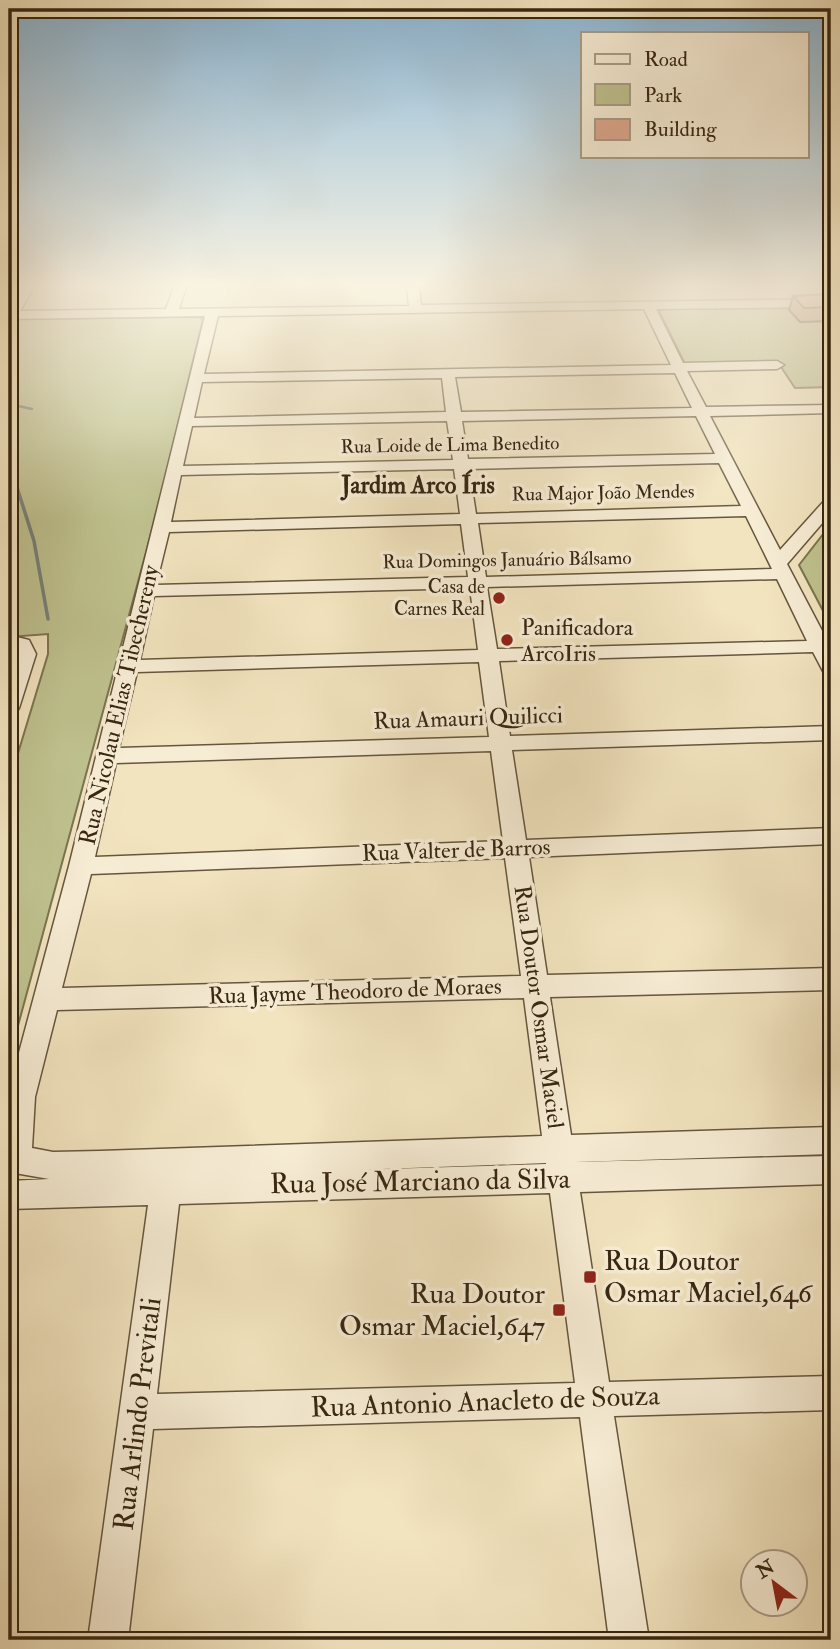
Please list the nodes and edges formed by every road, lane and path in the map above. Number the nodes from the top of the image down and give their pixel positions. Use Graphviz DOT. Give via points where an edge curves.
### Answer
graph roads {
  1 [pos="201,364"];
  2 [pos="678,364"];
  3 [pos="777,365"];
  4 [pos="680,368"];
  5 [pos="448,374"];
  6 [pos="198,377"];
  7 [pos="831,409"];
  8 [pos="702,412"];
  9 [pos="454,418"];
  10 [pos="187,422"];
  11 [pos="725,458"];
  12 [pos="461,464"];
  13 [pos="175,471"];
  14 [pos="831,503"];
  15 [pos="752,510"];
  16 [pos="469,517"];
  17 [pos="162,527"];
  18 [pos="781,568"];
  19 [pos="478,582"];
  20 [pos="147,591"];
  21 [pos="15,643"];
  22 [pos="820,646"];
  23 [pos="488,655"];
  24 [pos="128,666"];
  25 [pos="831,669"];
  26 [pos="9,708"];
  27 [pos="831,733"];
  28 [pos="501,743"];
  29 [pos="107,756"];
  30 [pos="831,836"];
  31 [pos="516,847"];
  32 [pos="81,866"];
  33 [pos="831,979"];
  34 [pos="536,986"];
  35 [pos="47,999"];
  36 [pos="15,1108"];
  37 [pos="831,1140"];
  38 [pos="559,1147"];
  39 [pos="12,1159"];
  40 [pos="831,1170"];
  41 [pos="563,1178"];
  42 [pos="166,1188"];
  43 [pos="9,1195"];
  44 [pos="831,1393"];
  45 [pos="595,1399"];
  46 [pos="138,1412"];
  47 [pos="108,1640"];
  48 [pos="629,1640"];
  1 -- 6 [label="street, Rua Nicolau Elias Tibechereny"];
  2 -- 4 [label="street"];
  3 -- 4 [label="street"];
  4 -- 5 [label="street"];
  4 -- 8 [label="street"];
  5 -- 6 [label="street"];
  5 -- 9 [label="street, Rua Doutor Osmar Maciel"];
  6 -- 10 [label="street, Rua Nicolau Elias Tibechereny"];
  7 -- 8 [label="street"];
  8 -- 9 [label="street"];
  8 -- 11 [label="street"];
  9 -- 10 [label="street"];
  9 -- 12 [label="street, Rua Doutor Osmar Maciel"];
  10 -- 13 [label="street, Rua Nicolau Elias Tibechereny"];
  11 -- 12 [label="street, Rua Loide de Lima Benedito"];
  11 -- 15 [label="street"];
  12 -- 13 [label="street, Rua Loide de Lima Benedito"];
  12 -- 16 [label="street, Rua Doutor Osmar Maciel"];
  13 -- 17 [label="street, Rua Nicolau Elias Tibechereny"];
  14 -- 18 [label="street"];
  15 -- 16 [label="street, Rua Major João Mendes"];
  15 -- 18 [label="street"];
  16 -- 17 [label="street, Rua Major João Mendes"];
  16 -- 19 [label="street, Rua Doutor Osmar Maciel"];
  17 -- 20 [label="street, Rua Nicolau Elias Tibechereny"];
  18 -- 19 [label="street, Rua Domingos Januário Bálsamo"];
  18 -- 22 [label="street"];
  19 -- 20 [label="street, Rua Domingos Januário Bálsamo"];
  19 -- 23 [label="street, Rua Doutor Osmar Maciel"];
  20 -- 24 [label="street, Rua Nicolau Elias Tibechereny"];
  21 -- 26 [label="street" via="26,654"];
  22 -- 23 [label="street"];
  22 -- 25 [label="street"];
  23 -- 24 [label="street"];
  23 -- 28 [label="street, Rua Doutor Osmar Maciel"];
  24 -- 29 [label="street, Rua Nicolau Elias Tibechereny"];
  27 -- 28 [label="street, Rua Amauri Quilicci"];
  28 -- 29 [label="street, Rua Amauri Quilicci"];
  28 -- 31 [label="street, Rua Doutor Osmar Maciel"];
  29 -- 32 [label="street, Rua Nicolau Elias Tibechereny"];
  30 -- 31 [label="street, Rua Valter de Barros"];
  31 -- 32 [label="street, Rua Valter de Barros"];
  31 -- 34 [label="street, Rua Doutor Osmar Maciel"];
  32 -- 35 [label="street, Rua Nicolau Elias Tibechereny"];
  33 -- 34 [label="street, Rua Jayme Theodoro de Moraes"];
  34 -- 35 [label="street, Rua Jayme Theodoro de Moraes"];
  34 -- 38 [label="street, Rua Doutor Osmar Maciel"];
  35 -- 36 [label="street, Rua Nicolau Elias Tibechereny"];
  36 -- 39 [label="street, Rua Nicolau Elias Tibechereny"];
  37 -- 38 [label="street, Rua José Marciano da Silva"];
  38 -- 39 [label="street, Rua José Marciano da Silva" via="100,1165 53,1166"];
  38 -- 41 [label="street, Rua Doutor Osmar Maciel"];
  40 -- 41 [label="street, Rua José Marciano da Silva"];
  41 -- 42 [label="street, Rua José Marciano da Silva"];
  41 -- 45 [label="street, Rua Doutor Osmar Maciel"];
  42 -- 43 [label="street, Rua José Marciano da Silva"];
  42 -- 46 [label="street, Rua Arlindo Previtali"];
  44 -- 45 [label="street, Rua Antonio Anacleto de Souza"];
  45 -- 46 [label="street, Rua Antonio Anacleto de Souza"];
  45 -- 48 [label="street, Rua Doutor Osmar Maciel"];
  46 -- 47 [label="street, Rua Arlindo Previtali"];
}
